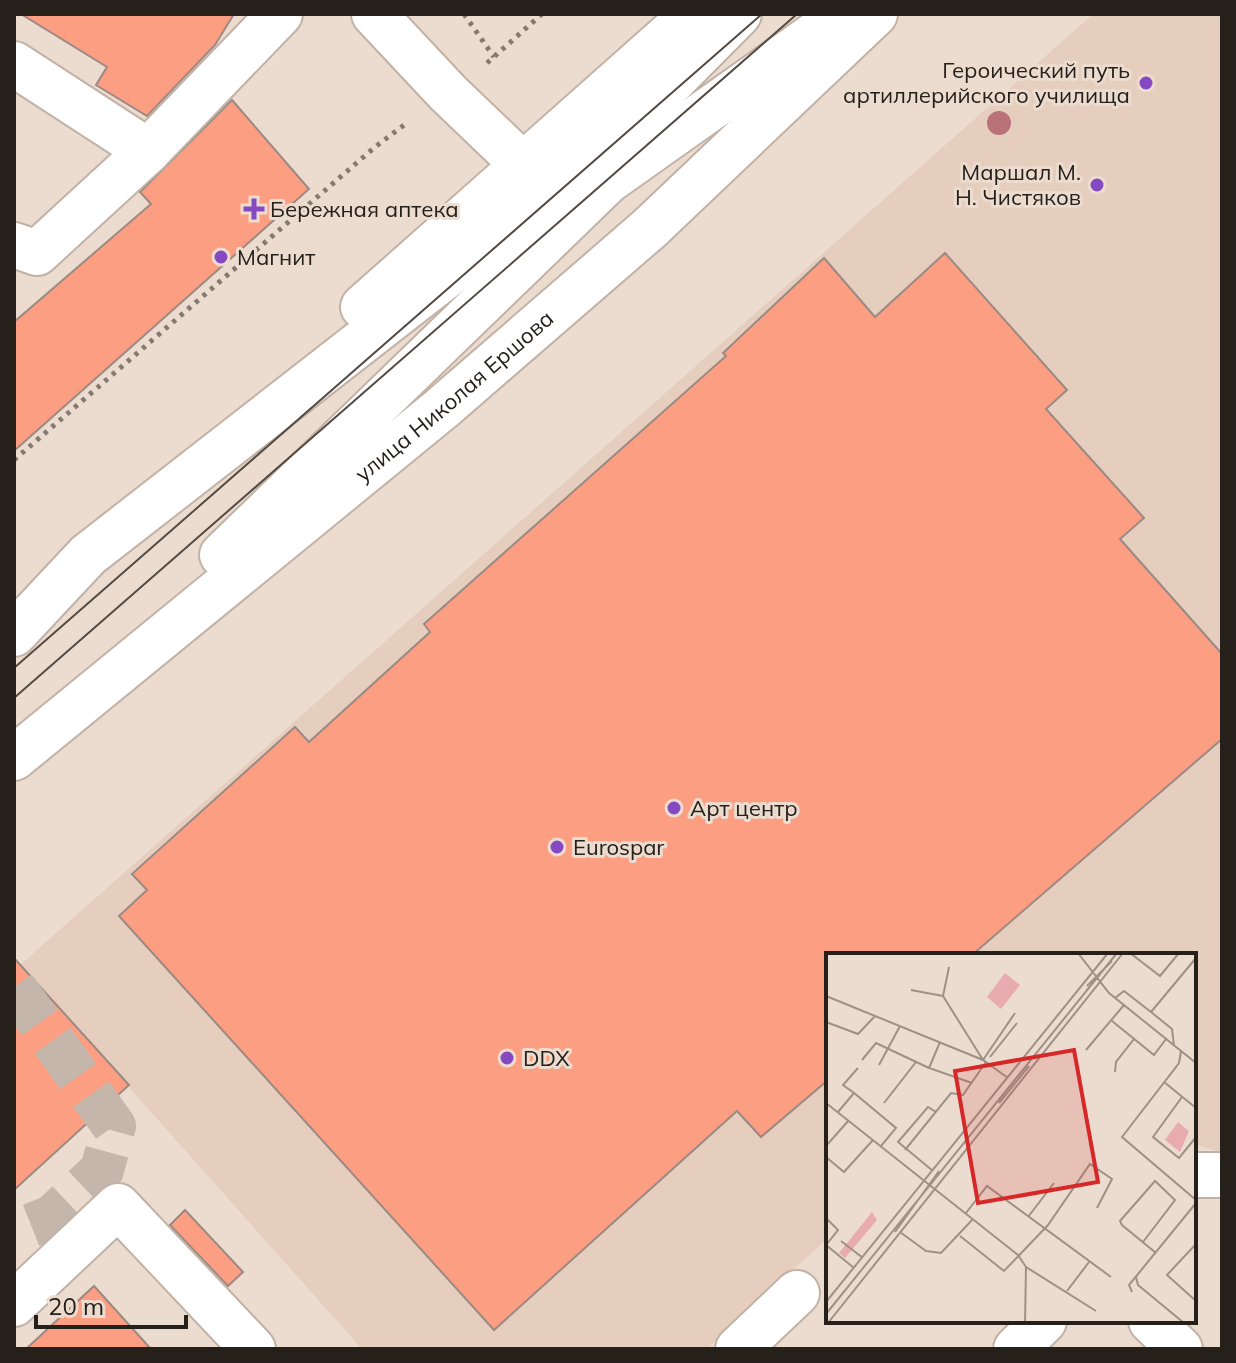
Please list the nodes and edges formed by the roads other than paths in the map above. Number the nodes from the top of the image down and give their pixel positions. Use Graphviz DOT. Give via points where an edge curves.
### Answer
graph roads {
  1 [pos="280,14"];
  2 [pos="374,14"];
  3 [pos="693,14"];
  4 [pos="739,14"];
  5 [pos="844,14"];
  6 [pos="875,14"];
  7 [pos="14,64"];
  8 [pos="148,151"];
  9 [pos="522,164"];
  10 [pos="14,245"];
  11 [pos="88,555"];
  12 [pos="14,617"];
  13 [pos="14,634"];
  14 [pos="14,758"];
  15 [pos="1196,1175"];
  16 [pos="1222,1175"];
  17 [pos="797,1293"];
  18 [pos="14,1304"];
  19 [pos="1042,1323"];
  20 [pos="1153,1323"];
  21 [pos="253,1349"];
  22 [pos="738,1349"];
  23 [pos="1016,1349"];
  24 [pos="1180,1349"];
  1 -- 8 [label="main road"];
  2 -- 9 [label="main road"];
  3 -- 9 [label="main road"];
  4 -- 11 [label="main road" via="590,164"];
  5 -- 14 [label="main road" via="608,181"];
  6 -- 14 [label="main road, улица Николая Ершова" via="650,228 441,409"];
  7 -- 8 [label="main road"];
  8 -- 10 [label="main road" via="37,253"];
  9 -- 11 [label="main road"];
  11 -- 12 [label="main road"];
  11 -- 13 [label="main road"];
  15 -- 16 [label="main road"];
  17 -- 22 [label="main road"];
  18 -- 21 [label="main road" via="118,1206"];
  19 -- 23 [label="main road"];
  20 -- 24 [label="main road"];
}
